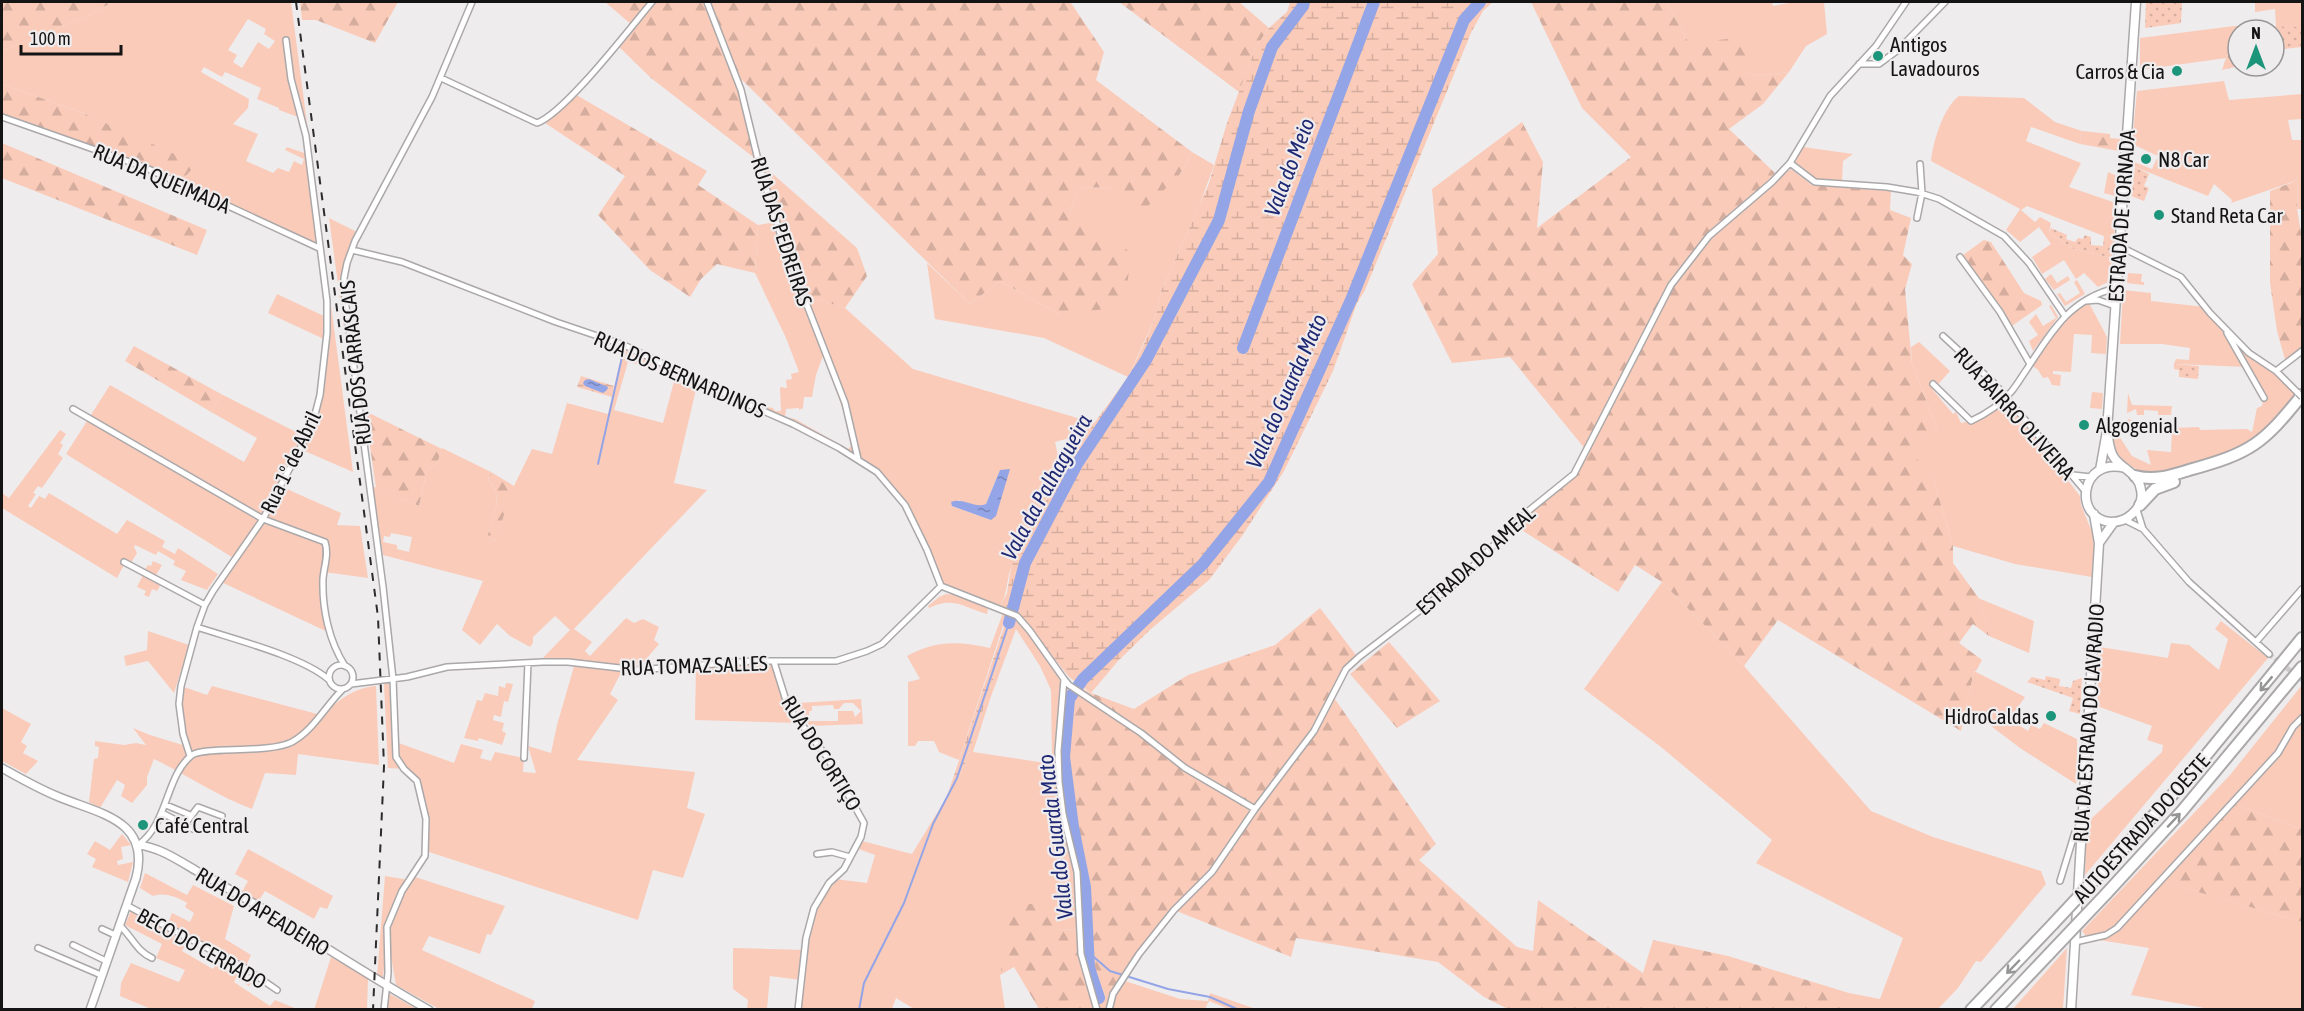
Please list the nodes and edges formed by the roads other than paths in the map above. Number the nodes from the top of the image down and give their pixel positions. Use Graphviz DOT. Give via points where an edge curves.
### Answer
graph roads {
  1 [pos="472,2"];
  2 [pos="652,2"];
  3 [pos="706,2"];
  4 [pos="1906,2"];
  5 [pos="1945,2"];
  6 [pos="2136,2"];
  7 [pos="286,40"];
  8 [pos="1859,64"];
  9 [pos="441,78"];
  10 [pos="2,117"];
  11 [pos="1790,163"];
  12 [pos="1920,164"];
  13 [pos="1922,194"];
  14 [pos="1917,218"];
  15 [pos="2119,246"];
  16 [pos="319,248"];
  17 [pos="352,250"];
  18 [pos="1960,257"];
  19 [pos="2116,288"];
  20 [pos="2082,301"];
  21 [pos="2115,306"];
  22 [pos="2065,316"];
  23 [pos="2223,326"];
  24 [pos="1943,336"];
  25 [pos="2302,351"];
  26 [pos="2030,364"];
  27 [pos="2276,371"];
  28 [pos="1933,384"];
  29 [pos="2301,395"];
  30 [pos="2006,397"];
  31 [pos="2264,398"];
  32 [pos="2302,406"];
  33 [pos="73,409"];
  34 [pos="2107,431"];
  35 [pos="858,459"];
  36 [pos="2125,468"];
  37 [pos="2100,470"];
  38 [pos="2073,475"];
  39 [pos="2135,476"];
  40 [pos="2091,477"];
  41 [pos="2085,492"];
  42 [pos="2138,507"];
  43 [pos="2094,514"];
  44 [pos="263,519"];
  45 [pos="2125,519"];
  46 [pos="2114,522"];
  47 [pos="2143,529"];
  48 [pos="2099,543"];
  49 [pos="124,562"];
  50 [pos="941,586"];
  51 [pos="2302,590"];
  52 [pos="205,604"];
  53 [pos="197,627"];
  54 [pos="2302,638"];
  55 [pos="2256,642"];
  56 [pos="2270,654"];
  57 [pos="338,655"];
  58 [pos="774,662"];
  59 [pos="528,663"];
  60 [pos="345,666"];
  61 [pos="2302,667"];
  62 [pos="333,668"];
  63 [pos="319,670"];
  64 [pos="353,675"];
  65 [pos="393,679"];
  66 [pos="1064,679"];
  67 [pos="330,682"];
  68 [pos="365,682"];
  69 [pos="351,684"];
  70 [pos="343,689"];
  71 [pos="330,701"];
  72 [pos="2302,718"];
  73 [pos="190,756"];
  74 [pos="524,758"];
  75 [pos="2,768"];
  76 [pos="166,805"];
  77 [pos="1255,809"];
  78 [pos="162,813"];
  79 [pos="190,815"];
  80 [pos="222,816"];
  81 [pos="2082,820"];
  82 [pos="185,824"];
  83 [pos="193,829"];
  84 [pos="138,845"];
  85 [pos="817,854"];
  86 [pos="850,857"];
  87 [pos="2060,881"];
  88 [pos="126,905"];
  89 [pos="119,925"];
  90 [pos="102,930"];
  91 [pos="115,935"];
  92 [pos="2075,942"];
  93 [pos="73,945"];
  94 [pos="38,948"];
  95 [pos="152,958"];
  96 [pos="106,961"];
  97 [pos="101,975"];
  98 [pos="386,985"];
  99 [pos="277,990"];
  100 [pos="90,1010"];
  101 [pos="384,1010"];
  102 [pos="429,1010"];
  103 [pos="798,1010"];
  104 [pos="1097,1010"];
  105 [pos="1109,1010"];
  106 [pos="1971,1010"];
  107 [pos="1996,1010"];
  108 [pos="2071,1010"];
  1 -- 9 [label="street, RUA DOS CARRASCAIS"];
  2 -- 9 [label="street" via="548,119 537,123"];
  3 -- 35 [label="street, RUA DAS PEDREIRAS" via="741,90 784,246 845,403"];
  4 -- 8 [label="street, ESTRADA DO AMEAL"];
  5 -- 8 [label="street" via="1880,64"];
  6 -- 15 [label="main road, ESTRADA DE TORNADA"];
  7 -- 16 [label="street, Rua 1º de Abril" via="291,79 306,136"];
  8 -- 11 [label="street, ESTRADA DO AMEAL" via="1830,96"];
  9 -- 17 [label="street, RUA DOS CARRASCAIS"];
  10 -- 16 [label="street, RUA DA QUEIMADA" via="144,167"];
  11 -- 13 [label="street" via="1815,182 1887,187"];
  11 -- 77 [label="street, ESTRADA DO AMEAL" via="1709,236 1671,285 1574,474 1527,512 1457,582 1352,663 1314,731"];
  12 -- 13 [label="street"];
  13 -- 14 [label="street"];
  13 -- 22 [label="street" via="1939,199 2004,236 2029,263"];
  15 -- 19 [label="main road, ESTRADA DE TORNADA"];
  15 -- 23 [label="street" via="2181,277"];
  16 -- 44 [label="street, Rua 1º de Abril" via="327,333 319,400 312,426"];
  17 -- 35 [label="street, RUA DOS BERNARDINOS" via="402,262 624,345 794,424"];
  17 -- 65 [label="street, RUA DOS CARRASCAIS" via="344,278 345,300"];
  18 -- 26 [label="street" via="2000,312"];
  19 -- 20 [label="street"];
  19 -- 21 [label="main road, ESTRADA DE TORNADA"];
  20 -- 21 [label="street" via="2098,300"];
  20 -- 22 [label="street"];
  21 -- 34 [label="main road, ESTRADA DE TORNADA"];
  22 -- 26 [label="street"];
  23 -- 27 [label="street" via="2249,353"];
  23 -- 31 [label="street"];
  24 -- 30 [label="street, RUA BAIRRO OLIVEIRA"];
  25 -- 27 [label="street"];
  26 -- 30 [label="street"];
  27 -- 29 [label="street"];
  28 -- 30 [label="street" via="1971,421 1988,413"];
  29 -- 39 [label="highway" via="2268,436 2239,455 2156,480"];
  30 -- 38 [label="street, RUA BAIRRO OLIVEIRA"];
  32 -- 42 [label="highway" via="2275,438 2248,458 2162,485"];
  33 -- 44 [label="street"];
  34 -- 36 [label="main road" via="2111,452"];
  34 -- 37 [label="main road, ESTRADA DE TORNADA"];
  35 -- 50 [label="street, RUA DOS BERNARDINOS" via="877,472 905,505"];
  36 -- 37 [label="main road" via="2110,466"];
  36 -- 39 [label="main road"];
  37 -- 40 [label="main road"];
  38 -- 40 [label="street"];
  38 -- 41 [label="street, RUA BAIRRO OLIVEIRA"];
  39 -- 42 [label="main road" via="2141,490"];
  40 -- 41 [label="main road"];
  41 -- 43 [label="main road"];
  42 -- 45 [label="main road"];
  42 -- 47 [label="street"];
  43 -- 46 [label="main road"];
  43 -- 48 [label="main road, RUA DA ESTRADA DO LAVRADIO"];
  44 -- 52 [label="street, Rua 1º de Abril"];
  44 -- 57 [label="street" via="325,542 328,550 324,605"];
  45 -- 46 [label="main road"];
  45 -- 47 [label="street"];
  46 -- 48 [label="main road"];
  47 -- 55 [label="street" via="2189,582"];
  48 -- 81 [label="main road, RUA DA ESTRADA DO LAVRADIO"];
  49 -- 52 [label="street"];
  50 -- 58 [label="street, RUA TOMAZ SALLES" via="882,644 867,651 836,661"];
  50 -- 66 [label="street" via="1017,616"];
  51 -- 55 [label="street"];
  52 -- 53 [label="street, Rua 1º de Abril"];
  53 -- 63 [label="street"];
  53 -- 73 [label="street, Rua 1º de Abril" via="179,704"];
  54 -- 106 [label="highway, AUTOESTRADA DO OESTE, one-way, bridge" via="2185,781"];
  55 -- 56 [label="street"];
  57 -- 60 [label="street"];
  57 -- 62 [label="street"];
  58 -- 59 [label="street, RUA TOMAZ SALLES" via="637,670 568,662"];
  58 -- 86 [label="street, RUA DO CORTIÇO" via="788,706 827,757 864,823"];
  59 -- 65 [label="street, RUA TOMAZ SALLES" via="447,668"];
  59 -- 74 [label="street"];
  60 -- 62 [label="street"];
  60 -- 64 [label="street"];
  107 -- 61 [label="highway, AUTOESTRADA DO OESTE, one-way, bridge" via="2182,811"];
  62 -- 63 [label="street"];
  62 -- 67 [label="street"];
  63 -- 67 [label="street"];
  64 -- 68 [label="street"];
  64 -- 69 [label="street"];
  65 -- 68 [label="street, RUA TOMAZ SALLES"];
  65 -- 98 [label="street, RUA DOS CARRASCAIS" via="396,757 417,781 426,819 425,856 402,891 387,927"];
  66 -- 77 [label="street" via="1185,768"];
  66 -- 104 [label="street" via="1059,782 1077,872 1081,954"];
  67 -- 70 [label="street"];
  67 -- 71 [label="street"];
  68 -- 69 [label="street, RUA TOMAZ SALLES"];
  69 -- 70 [label="street"];
  70 -- 71 [label="street"];
  71 -- 73 [label="street" via="321,715 291,742 268,748 197,752"];
  72 -- 92 [label="street" via="2278,753 2117,928 2106,935"];
  73 -- 76 [label="street"];
  75 -- 84 [label="street" via="47,792 109,817 125,828"];
  76 -- 78 [label="street"];
  76 -- 79 [label="street"];
  77 -- 105 [label="street, ESTRADA DO AMEAL" via="1212,872 1174,910 1139,954 1113,994"];
  78 -- 82 [label="street"];
  78 -- 84 [label="street" via="146,840"];
  79 -- 80 [label="street" via="198,807"];
  79 -- 82 [label="street"];
  81 -- 87 [label="street"];
  81 -- 92 [label="main road, RUA DA ESTRADA DO LAVRADIO"];
  82 -- 83 [label="street"];
  84 -- 88 [label="street" via="139,868"];
  84 -- 98 [label="street, RUA DO APEADEIRO" via="154,848 237,892"];
  85 -- 86 [label="street" via="832,852"];
  86 -- 103 [label="street, RUA DO CORTIÇO" via="814,908 806,938"];
  88 -- 89 [label="street"];
  88 -- 99 [label="street, BECO DO CERRADO" via="245,968"];
  89 -- 91 [label="street"];
  89 -- 95 [label="street" via="137,948"];
  90 -- 91 [label="street"];
  91 -- 96 [label="street"];
  92 -- 108 [label="main road, RUA DA ESTRADA DO LAVRADIO"];
  93 -- 96 [label="street"];
  94 -- 97 [label="street"];
  96 -- 97 [label="street"];
  97 -- 100 [label="street"];
  98 -- 101 [label="street, RUA DOS CARRASCAIS"];
  98 -- 102 [label="street, RUA DO APEADEIRO"];
}
